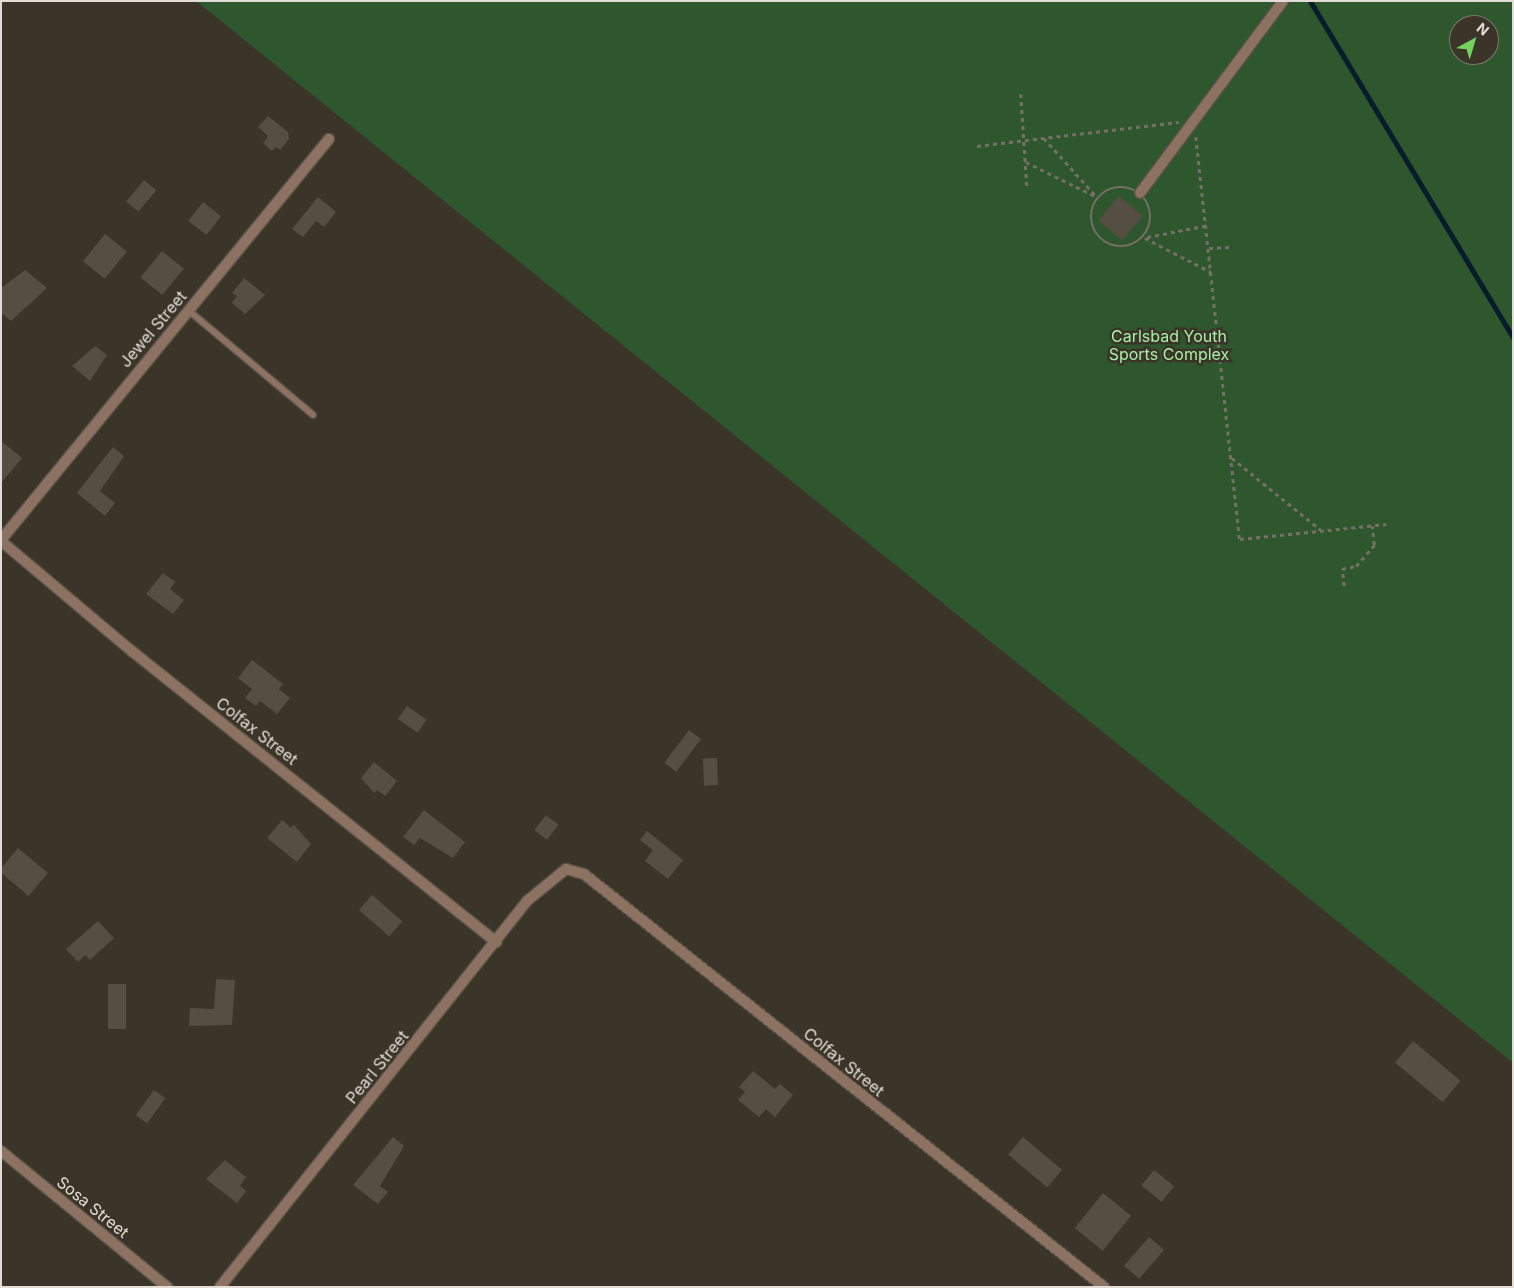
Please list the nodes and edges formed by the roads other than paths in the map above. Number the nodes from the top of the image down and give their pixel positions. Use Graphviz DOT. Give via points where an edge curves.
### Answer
graph roads {
  1 [pos="1284,1"];
  2 [pos="329,139"];
  3 [pos="1140,193"];
  4 [pos="188,310"];
  5 [pos="313,416"];
  6 [pos="1,540"];
  7 [pos="562,871"];
  8 [pos="496,942"];
  9 [pos="1,1151"];
  10 [pos="167,1287"];
  11 [pos="220,1287"];
  12 [pos="1104,1287"];
  1 -- 3 [label="street"];
  2 -- 4 [label="street, Jewel Street"];
  4 -- 5 [label="lane"];
  4 -- 6 [label="street, Jewel Street"];
  6 -- 8 [label="street, Colfax Street" via="133,652"];
  7 -- 8 [label="street, Pearl Street" via="527,902"];
  7 -- 12 [label="street, Colfax Street" via="584,874"];
  8 -- 11 [label="street, Pearl Street"];
  9 -- 10 [label="street, Sosa Street"];
}
